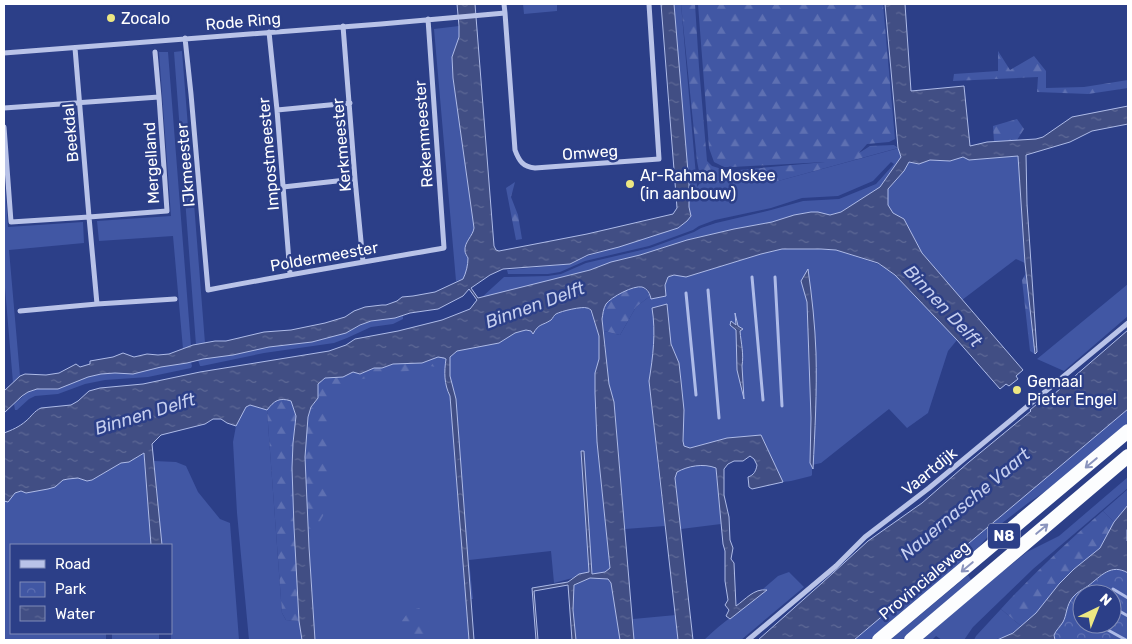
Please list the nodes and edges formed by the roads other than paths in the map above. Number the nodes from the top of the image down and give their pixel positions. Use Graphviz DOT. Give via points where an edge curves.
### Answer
graph roads {
  1 [pos="504,4"];
  2 [pos="649,4"];
  3 [pos="505,12"];
  4 [pos="428,19"];
  5 [pos="344,26"];
  6 [pos="269,32"];
  7 [pos="185,38"];
  8 [pos="75,48"];
  9 [pos="155,52"];
  10 [pos="4,53"];
  11 [pos="159,97"];
  12 [pos="80,103"];
  13 [pos="350,103"];
  14 [pos="4,108"];
  15 [pos="277,110"];
  16 [pos="4,127"];
  17 [pos="356,179"];
  18 [pos="283,187"];
  19 [pos="89,216"];
  20 [pos="444,248"];
  21 [pos="364,262"];
  22 [pos="290,274"];
  23 [pos="208,290"];
  24 [pos="175,299"];
  25 [pos="97,304"];
  26 [pos="20,311"];
  27 [pos="1128,323"];
  28 [pos="1128,431"];
  29 [pos="1128,456"];
  30 [pos="748,640"];
  31 [pos="879,640"];
  32 [pos="911,640"];
  1 -- 3 [label="street"];
  2 -- 3 [label="street, Omweg" via="659,159 535,168 521,163 514,150"];
  3 -- 4 [label="street, Rode Ring"];
  4 -- 5 [label="street, Rode Ring"];
  4 -- 20 [label="street, Rekenmeester"];
  5 -- 6 [label="street, Rode Ring"];
  5 -- 13 [label="street, Kerkmeester"];
  6 -- 7 [label="street, Rode Ring"];
  6 -- 15 [label="street, Impostmeester"];
  7 -- 8 [label="street, Rode Ring"];
  7 -- 23 [label="street, IJkmeester"];
  8 -- 10 [label="street, Rode Ring"];
  8 -- 12 [label="street, Beekdal"];
  9 -- 11 [label="street, Mergelland"];
  11 -- 12 [label="street, Mergelland"];
  11 -- 19 [label="street, Mergelland" via="167,211"];
  12 -- 14 [label="street, Mergelland"];
  12 -- 19 [label="street, Beekdal"];
  13 -- 15 [label="street"];
  13 -- 17 [label="street, Kerkmeester"];
  15 -- 18 [label="street, Impostmeester"];
  16 -- 19 [label="street" via="11,222"];
  17 -- 18 [label="street"];
  17 -- 21 [label="street, Kerkmeester"];
  18 -- 22 [label="street, Impostmeester"];
  19 -- 25 [label="street, Beekdal"];
  20 -- 21 [label="street, Poldermeester"];
  21 -- 22 [label="street, Poldermeester"];
  22 -- 23 [label="street, Poldermeester"];
  24 -- 25 [label="street"];
  25 -- 26 [label="street"];
  27 -- 30 [label="street, Vaartdijk" via="865,537 836,566"];
  28 -- 31 [label="highway, Provincialeweg / N8, one-way"];
  32 -- 29 [label="highway, N8, one-way"];
}
